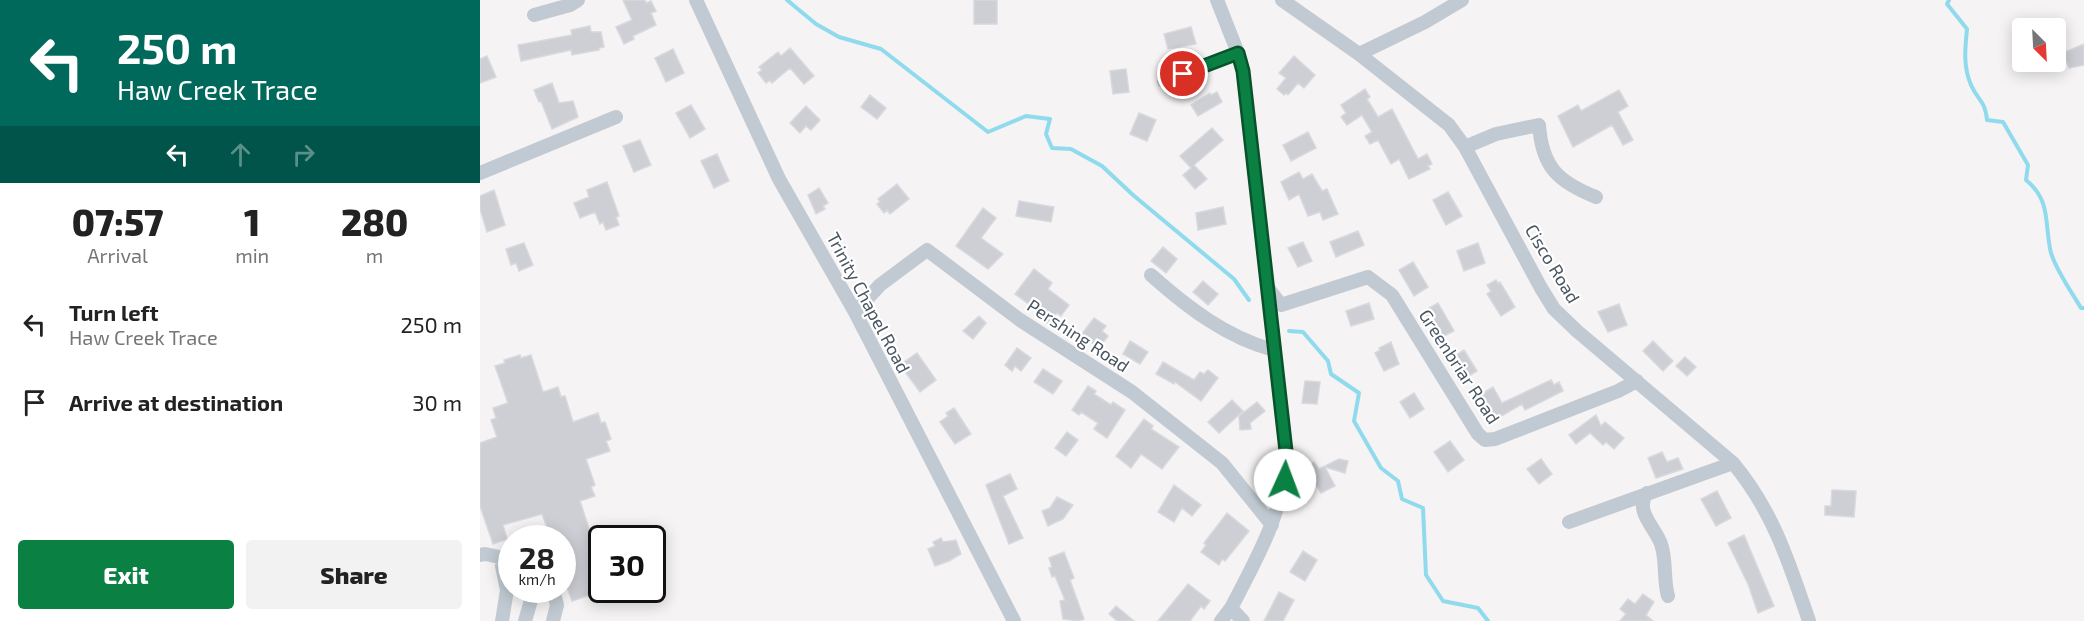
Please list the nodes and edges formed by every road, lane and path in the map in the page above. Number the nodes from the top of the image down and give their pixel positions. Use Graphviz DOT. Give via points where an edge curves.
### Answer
graph roads {
  1 [pos="578,0"];
  2 [pos="696,0"];
  3 [pos="1217,0"];
  4 [pos="1282,0"];
  5 [pos="1462,0"];
  6 [pos="534,15"];
  7 [pos="1238,53"];
  8 [pos="1359,54"];
  9 [pos="1164,81"];
  10 [pos="616,117"];
  11 [pos="1465,147"];
  12 [pos="480,173"];
  13 [pos="1596,197"];
  14 [pos="1151,275"];
  15 [pos="1268,288"];
  16 [pos="855,312"];
  17 [pos="1275,350"];
  18 [pos="1637,381"];
  19 [pos="1733,462"];
  20 [pos="1647,493"];
  21 [pos="1569,522"];
  22 [pos="1272,525"];
  23 [pos="480,555"];
  24 [pos="498,555"];
  25 [pos="1668,596"];
  26 [pos="505,603"];
  27 [pos="530,603"];
  28 [pos="556,603"];
  29 [pos="1231,608"];
  30 [pos="502,621"];
  31 [pos="525,621"];
  32 [pos="553,621"];
  33 [pos="1014,621"];
  34 [pos="1221,621"];
  35 [pos="1243,621"];
  36 [pos="1809,621"];
  1 -- 6 [label="street"];
  2 -- 16 [label="street, Trinity Chapel Road" via="779,179"];
  3 -- 7 [label="street"];
  4 -- 8 [label="street, Cisco Road"];
  5 -- 8 [label="street"];
  7 -- 9 [label="street"];
  7 -- 15 [label="street"];
  8 -- 11 [label="street, Cisco Road" via="1449,125"];
  10 -- 12 [label="street"];
  11 -- 13 [label="street" via="1496,134 1539,125 1541,147 1552,170 1571,187"];
  11 -- 18 [label="street, Cisco Road" via="1554,309"];
  14 -- 17 [label="street" via="1220,328"];
  15 -- 17 [label="street"];
  15 -- 18 [label="street, Greenbriar Road" via="1281,305 1368,277 1392,296 1485,440"];
  16 -- 22 [label="street, Pershing Road" via="879,285 927,250 1020,320 1132,392 1222,463"];
  16 -- 33 [label="street, Trinity Chapel Road"];
  17 -- 22 [label="street" via="1286,466 1283,493"];
  18 -- 19 [label="street, Cisco Road"];
  19 -- 20 [label="street"];
  19 -- 36 [label="street, Cisco Road" via="1768,513 1782,542"];
  20 -- 21 [label="street"];
  20 -- 25 [label="street" via="1642,507 1662,546"];
  22 -- 29 [label="street"];
  23 -- 24 [label="street"];
  26 -- 30 [label="street"];
  27 -- 31 [label="street"];
  28 -- 32 [label="street"];
  29 -- 34 [label="street"];
  29 -- 35 [label="street"];
}
